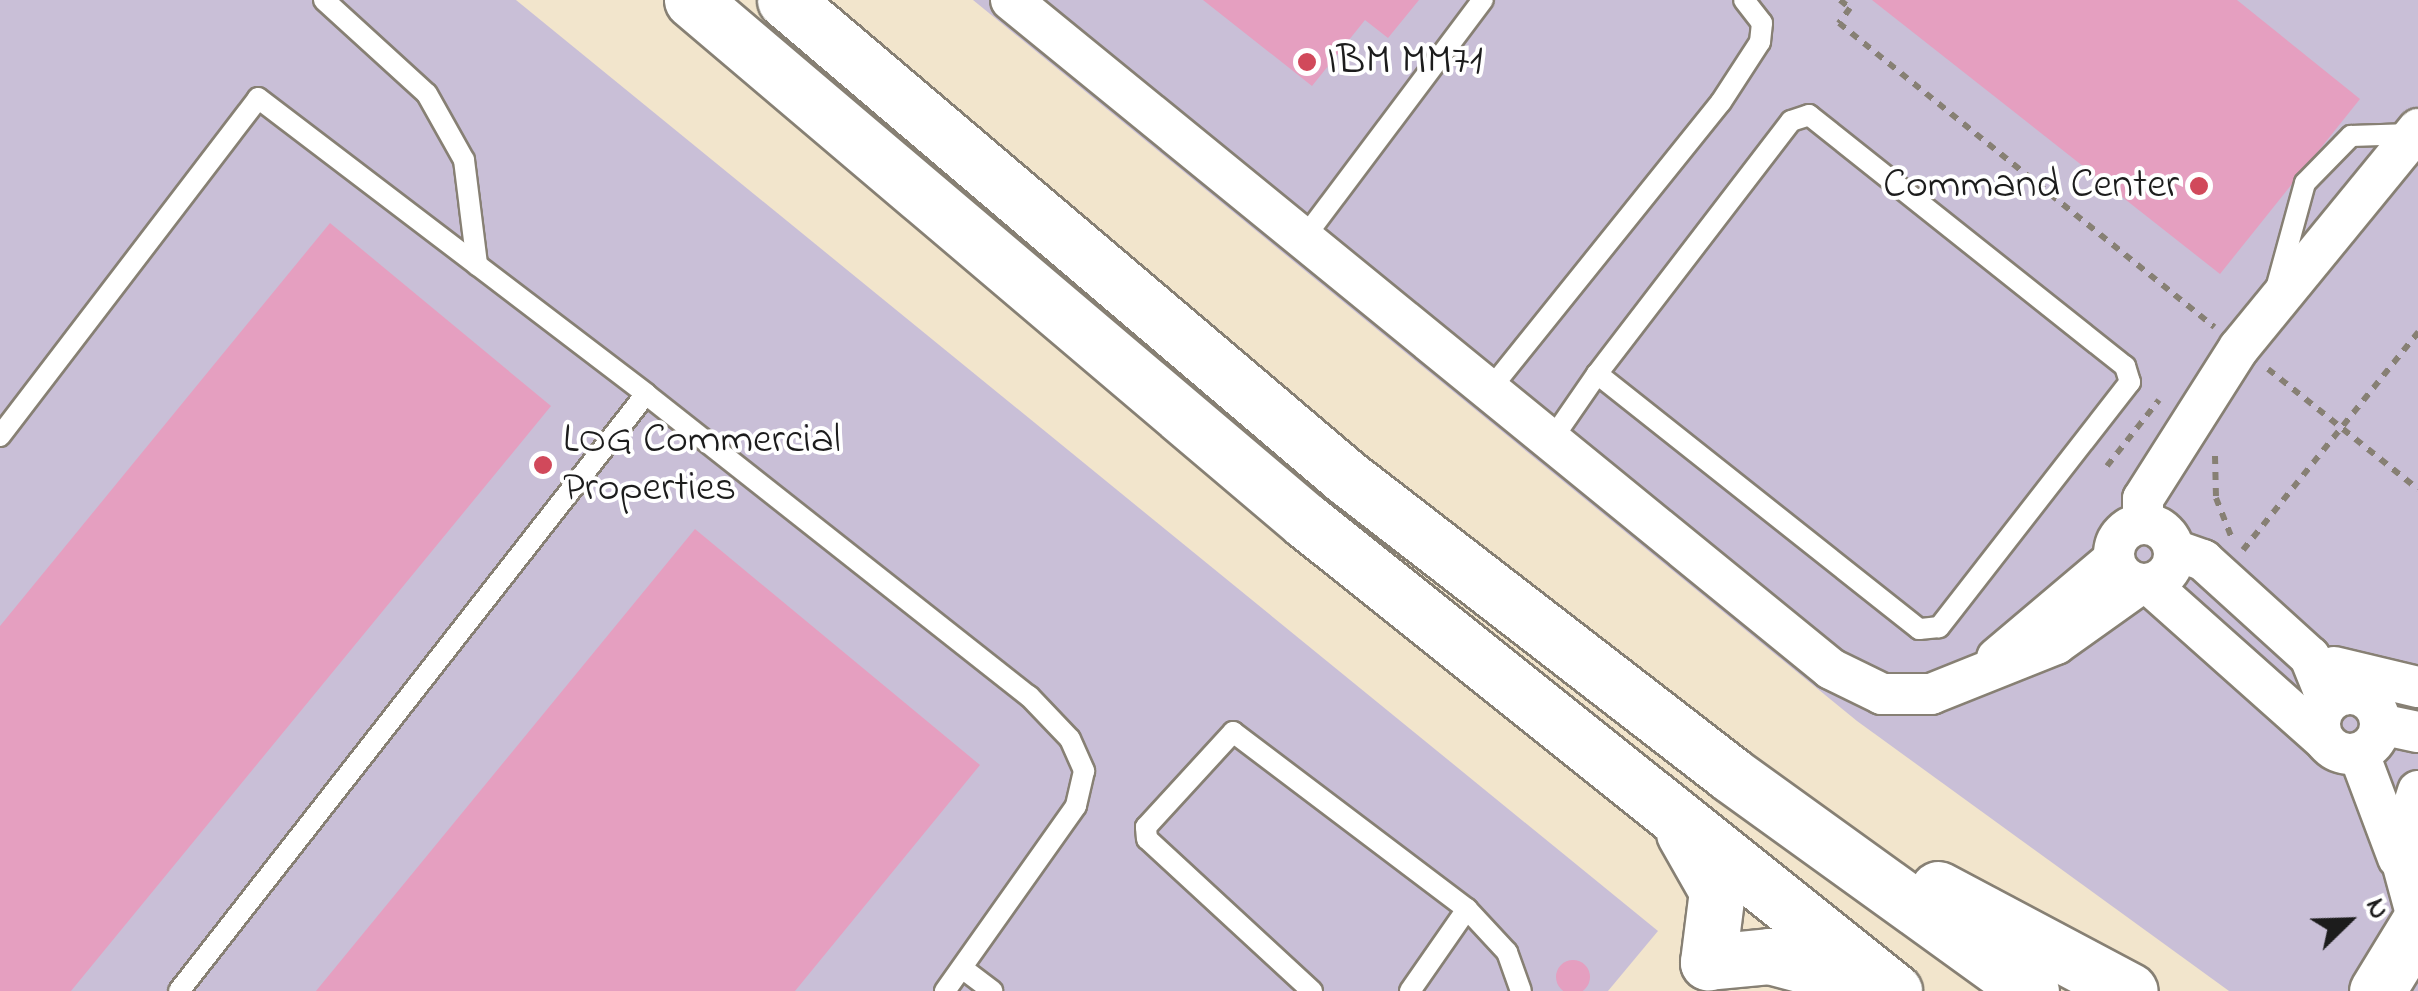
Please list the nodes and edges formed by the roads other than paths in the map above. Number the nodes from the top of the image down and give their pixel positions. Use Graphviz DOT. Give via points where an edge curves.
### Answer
graph roads {
  1 [pos="324,0"];
  2 [pos="692,0"];
  3 [pos="784,0"];
  4 [pos="1011,0"];
  5 [pos="1484,0"];
  6 [pos="1744,0"];
  7 [pos="2416,132"];
  8 [pos="1300,244"];
  9 [pos="477,265"];
  10 [pos="1597,374"];
  11 [pos="1488,392"];
  12 [pos="646,394"];
  13 [pos="0,436"];
  14 [pos="1547,446"];
  15 [pos="2163,538"];
  16 [pos="2134,576"];
  17 [pos="2310,656"];
  18 [pos="2418,687"];
  19 [pos="2370,737"];
  20 [pos="1730,774"];
  21 [pos="2418,792"];
  22 [pos="1653,800"];
  23 [pos="2400,863"];
  24 [pos="1467,909"];
  25 [pos="2418,923"];
  26 [pos="962,968"];
  27 [pos="1892,990"];
  28 [pos="179,991"];
  29 [pos="945,991"];
  30 [pos="992,991"];
  31 [pos="1312,991"];
  32 [pos="1410,991"];
  33 [pos="1521,991"];
  34 [pos="2031,991"];
  35 [pos="2130,991"];
  36 [pos="2377,991"];
  1 -- 9 [label="lane" via="427,94 464,160"];
  2 -- 22 [label="highway" via="1306,521"];
  3 -- 20 [label="highway" via="1346,477"];
  4 -- 8 [label="street"];
  5 -- 8 [label="lane"];
  6 -- 11 [label="lane" via="1762,23 1760,42 1721,102"];
  7 -- 15 [label="street" via="2274,297 2239,348 2199,440 2144,499"];
  8 -- 11 [label="street"];
  9 -- 12 [label="lane"];
  9 -- 13 [label="lane" via="258,98"];
  10 -- 10 [label="lane" via="1919,628 1939,627 2130,382 2125,366 1809,116 1790,121"];
  10 -- 14 [label="lane"];
  11 -- 14 [label="street"];
  12 -- 26 [label="lane" via="1028,696 1070,739 1084,772 1076,806"];
  12 -- 28 [label="lane"];
  14 -- 16 [label="street" via="1831,669 1882,694 1930,694 1984,672"];
  15 -- 16 [label="street" via="2171,568"];
  15 -- 16 [label="street" via="2124,531"];
  15 -- 17 [label="street" via="2203,560"];
  16 -- 19 [label="street"];
  17 -- 18 [label="street"];
  17 -- 19 [label="street" via="2324,688 2347,694 2322,710"];
  19 -- 23 [label="street"];
  20 -- 34 [label="highway"];
  20 -- 35 [label="highway"];
  21 -- 23 [label="street"];
  22 -- 27 [label="highway"];
  22 -- 27 [label="highway" via="1717,892 1708,962 1769,956"];
  23 -- 25 [label="street"];
  24 -- 31 [label="lane" via="1233,732 1146,827 1146,839"];
  24 -- 32 [label="lane"];
  24 -- 33 [label="lane" via="1507,952"];
  25 -- 36 [label="highway"];
  26 -- 29 [label="lane"];
  26 -- 30 [label="lane"];
}
